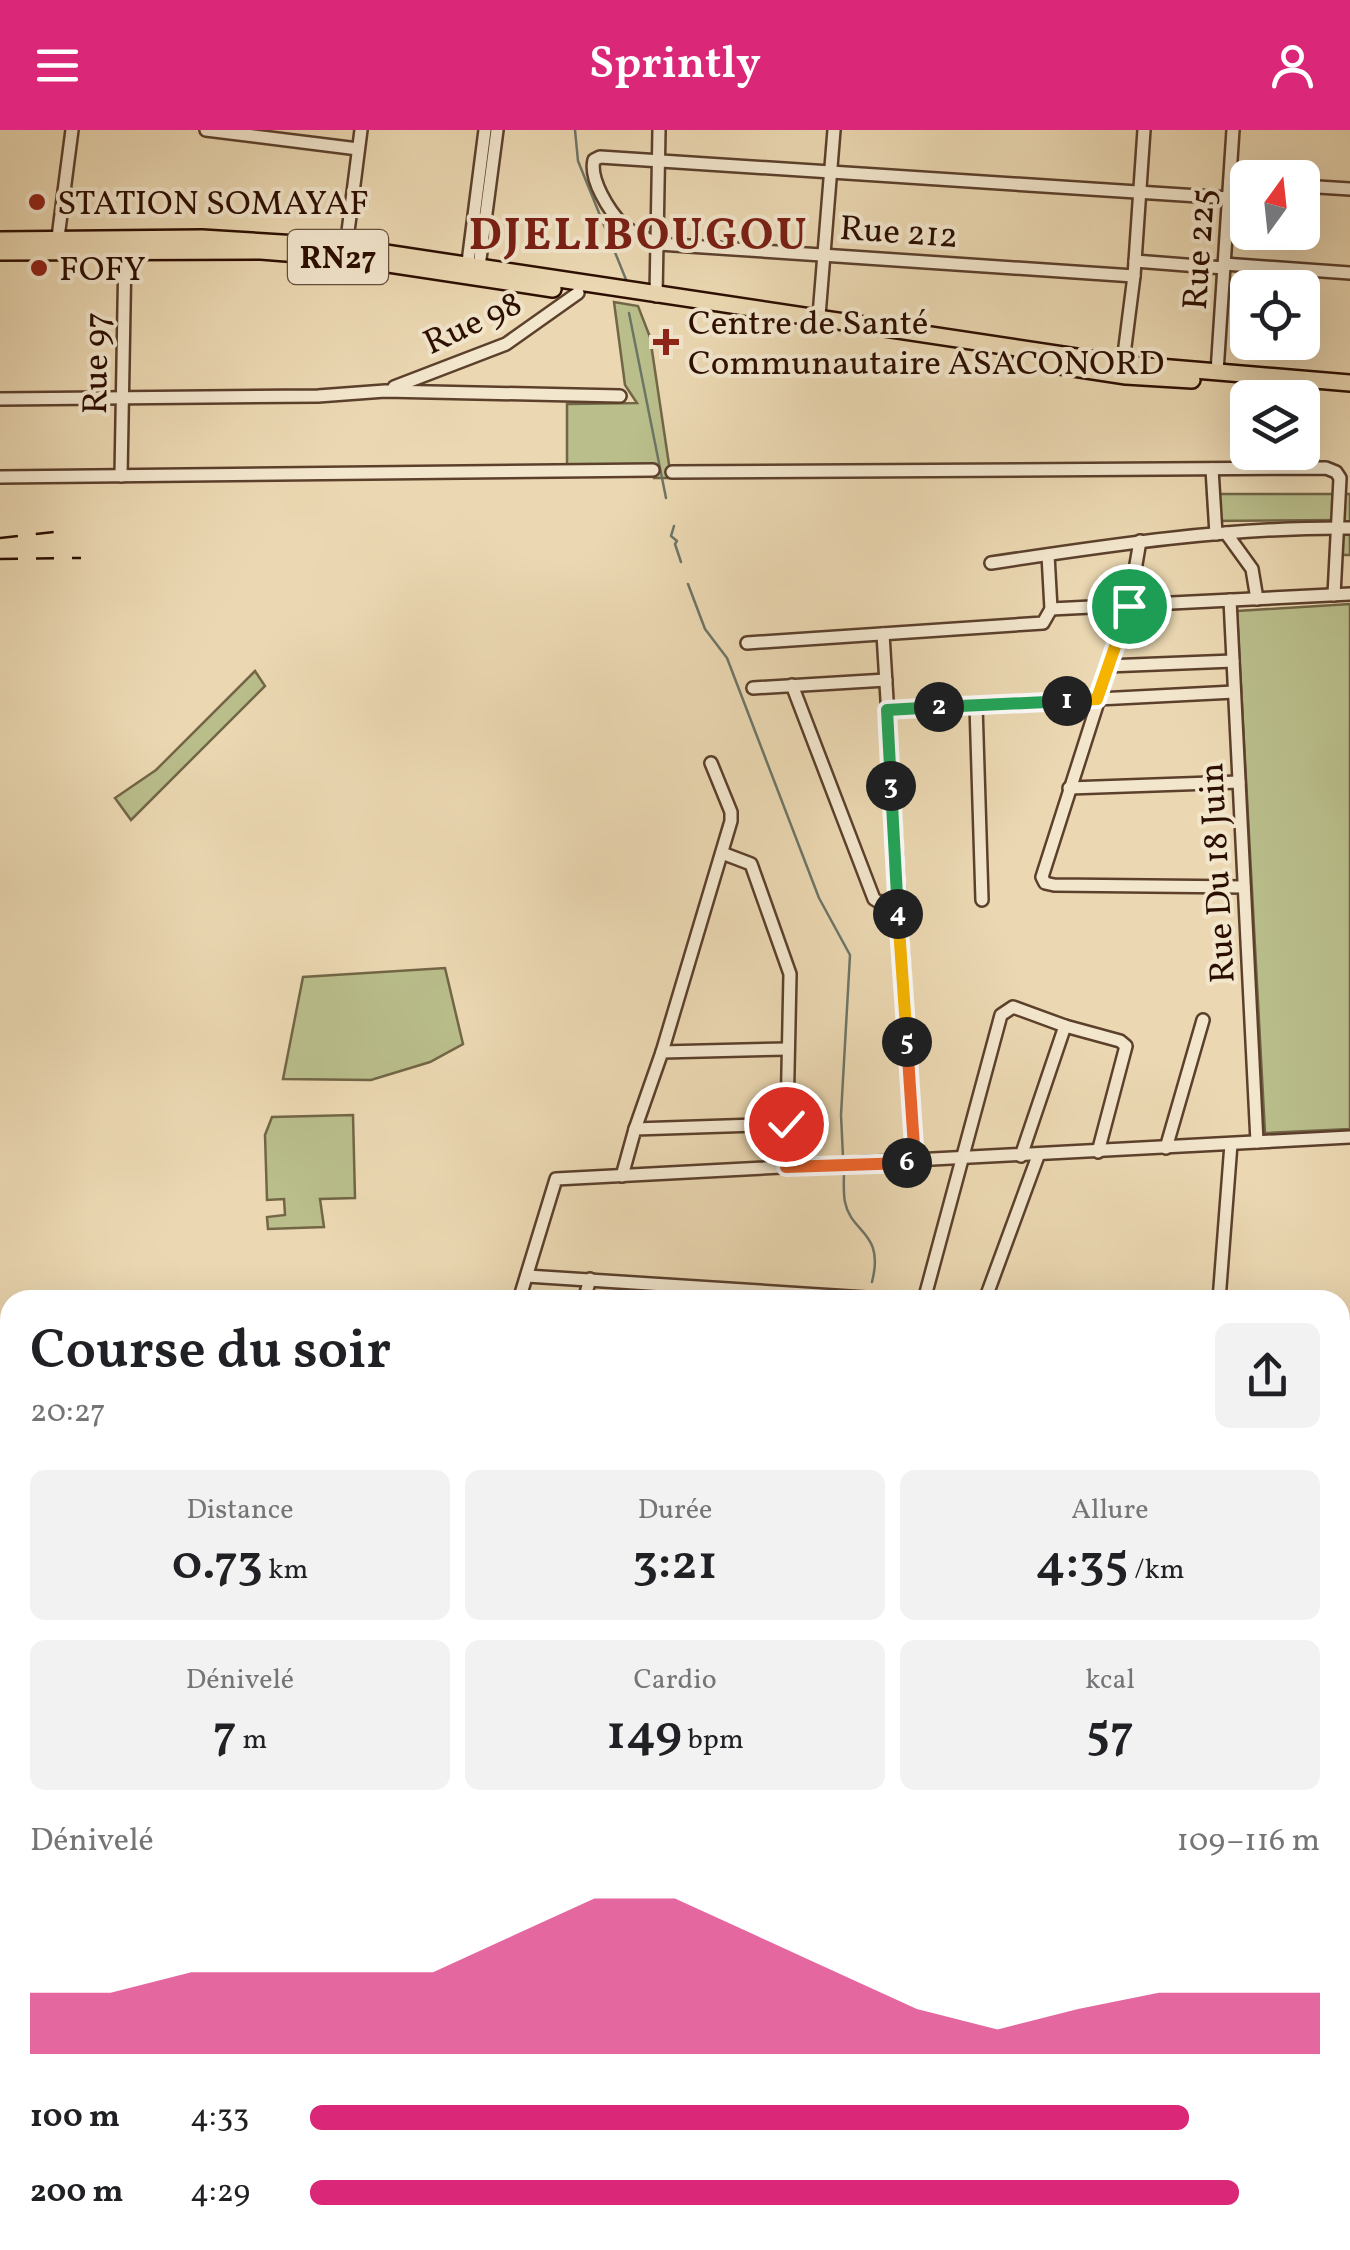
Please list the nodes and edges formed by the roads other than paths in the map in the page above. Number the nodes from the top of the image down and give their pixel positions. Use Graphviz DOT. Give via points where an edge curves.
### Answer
graph roads {
  1 [pos="72,130"];
  2 [pos="206,130"];
  3 [pos="361,130"];
  4 [pos="485,130"];
  5 [pos="497,130"];
  6 [pos="659,130"];
  7 [pos="834,130"];
  8 [pos="1144,130"];
  9 [pos="1234,130"];
  10 [pos="358,150"];
  11 [pos="1232,160"];
  12 [pos="658,162"];
  13 [pos="830,172"];
  14 [pos="1230,181"];
  15 [pos="1320,187"];
  16 [pos="1350,189"];
  17 [pos="1140,194"];
  18 [pos="1229,198"];
  19 [pos="0,240"];
  20 [pos="659,244"];
  21 [pos="57,246"];
  22 [pos="346,247"];
  23 [pos="124,251"];
  24 [pos="0,252"];
  25 [pos="824,253"];
  26 [pos="1135,262"];
  27 [pos="1224,266"];
  28 [pos="472,271"];
  29 [pos="1350,272"];
  30 [pos="1134,276"];
  31 [pos="578,293"];
  32 [pos="617,294"];
  33 [pos="656,296"];
  34 [pos="639,298"];
  35 [pos="818,324"];
  36 [pos="1122,370"];
  37 [pos="1216,372"];
  38 [pos="1350,383"];
  39 [pos="385,391"];
  40 [pos="1350,392"];
  41 [pos="620,396"];
  42 [pos="122,397"];
  43 [pos="0,399"];
  44 [pos="1212,469"];
  45 [pos="654,470"];
  46 [pos="672,472"];
  47 [pos="121,476"];
  48 [pos="0,477"];
  49 [pos="1344,528"];
  50 [pos="1221,534"];
  51 [pos="1140,541"];
  52 [pos="1048,554"];
  53 [pos="991,563"];
  54 [pos="1350,594"];
  55 [pos="1334,595"];
  56 [pos="1257,599"];
  57 [pos="1230,600"];
  58 [pos="1129,606"];
  59 [pos="1051,609"];
  60 [pos="883,634"];
  61 [pos="747,643"];
  62 [pos="1232,660"];
  63 [pos="1107,666"];
  64 [pos="886,680"];
  65 [pos="792,686"];
  66 [pos="753,688"];
  67 [pos="1234,692"];
  68 [pos="1097,699"];
  69 [pos="976,706"];
  70 [pos="887,710"];
  71 [pos="711,763"];
  72 [pos="1239,782"];
  73 [pos="1069,788"];
  74 [pos="722,853"];
  75 [pos="1244,887"];
  76 [pos="982,900"];
  77 [pos="897,901"];
  78 [pos="1202,1020"];
  79 [pos="1065,1026"];
  80 [pos="788,1050"];
  81 [pos="662,1052"];
  82 [pos="786,1124"];
  83 [pos="634,1130"];
  84 [pos="1350,1137"];
  85 [pos="1257,1142"];
  86 [pos="1231,1144"];
  87 [pos="1166,1148"];
  88 [pos="1098,1152"];
  89 [pos="1020,1156"];
  90 [pos="1038,1156"];
  91 [pos="961,1160"];
  92 [pos="915,1162"];
  93 [pos="786,1167"];
  94 [pos="622,1176"];
  95 [pos="527,1276"];
  96 [pos="590,1280"];
  97 [pos="523,1290"];
  98 [pos="587,1290"];
  99 [pos="744,1290"];
  100 [pos="927,1290"];
  101 [pos="989,1290"];
  102 [pos="1221,1290"];
  1 -- 21 [label="street"];
  2 -- 10 [label="street"];
  3 -- 10 [label="street"];
  4 -- 28 [label="street"];
  5 -- 28 [label="street"];
  6 -- 12 [label="street"];
  7 -- 13 [label="street"];
  8 -- 17 [label="street"];
  9 -- 11 [label="street, Rue 225"];
  10 -- 22 [label="street"];
  12 -- 13 [label="street"];
  12 -- 20 [label="street"];
  12 -- 20 [label="street" via="600,158 592,169 623,225"];
  13 -- 17 [label="street"];
  13 -- 25 [label="street"];
  14 -- 18 [label="street, Rue 225"];
  15 -- 16 [label="street"];
  17 -- 18 [label="street"];
  17 -- 26 [label="street"];
  18 -- 27 [label="street, Rue 225"];
  19 -- 21 [label="main road, RN27"];
  20 -- 25 [label="street, Rue 212"];
  20 -- 33 [label="street"];
  21 -- 22 [label="main road, RN27" via="221,239"];
  21 -- 23 [label="main road, RN27"];
  21 -- 24 [label="main road, RN27"];
  22 -- 28 [label="main road, RN27"];
  23 -- 28 [label="main road, RN27" via="277,252"];
  23 -- 42 [label="street, Rue 97"];
  25 -- 30 [label="street, Rue 212"];
  25 -- 35 [label="street"];
  26 -- 27 [label="street"];
  26 -- 30 [label="street"];
  27 -- 29 [label="street"];
  27 -- 37 [label="street, Rue 225"];
  28 -- 31 [label="main road, RN27"];
  28 -- 32 [label="main road, RN27"];
  30 -- 36 [label="street"];
  31 -- 32 [label="main road, RN27"];
  31 -- 39 [label="street, Rue 98" via="506,344"];
  32 -- 34 [label="main road, RN27"];
  33 -- 34 [label="main road, RN27"];
  33 -- 35 [label="main road, RN27"];
  34 -- 35 [label="main road, RN27"];
  35 -- 36 [label="main road, RN27"];
  36 -- 37 [label="main road, RN27"];
  36 -- 40 [label="main road, RN27"];
  37 -- 38 [label="main road, RN27"];
  39 -- 41 [label="street"];
  39 -- 42 [label="street"];
  42 -- 43 [label="street"];
  42 -- 47 [label="street, Rue 97"];
  44 -- 46 [label="street"];
  44 -- 49 [label="street" via="1336,472"];
  44 -- 50 [label="street"];
  45 -- 47 [label="street"];
  47 -- 48 [label="street"];
  49 -- 50 [label="street"];
  49 -- 55 [label="street"];
  50 -- 51 [label="street"];
  50 -- 56 [label="street" via="1252,568"];
  51 -- 52 [label="street"];
  51 -- 58 [label="street"];
  52 -- 53 [label="street"];
  52 -- 59 [label="street"];
  54 -- 55 [label="street"];
  55 -- 56 [label="street"];
  56 -- 57 [label="street"];
  57 -- 58 [label="street"];
  57 -- 62 [label="street, Rue Du 18 Juin"];
  58 -- 59 [label="street"];
  58 -- 63 [label="street"];
  59 -- 60 [label="street" via="1043,623"];
  60 -- 61 [label="street"];
  60 -- 64 [label="street"];
  62 -- 63 [label="street"];
  62 -- 67 [label="street, Rue Du 18 Juin"];
  63 -- 68 [label="street"];
  64 -- 65 [label="street"];
  64 -- 70 [label="street"];
  65 -- 66 [label="street"];
  65 -- 77 [label="street" via="874,899"];
  67 -- 68 [label="street"];
  67 -- 72 [label="street, Rue Du 18 Juin"];
  68 -- 69 [label="street"];
  68 -- 73 [label="street"];
  69 -- 70 [label="street"];
  69 -- 76 [label="street"];
  70 -- 77 [label="street"];
  71 -- 74 [label="street" via="731,812"];
  72 -- 73 [label="street"];
  72 -- 75 [label="street, Rue Du 18 Juin"];
  73 -- 75 [label="street" via="1045,883"];
  74 -- 80 [label="street" via="751,864 775,925 790,974"];
  74 -- 81 [label="street"];
  75 -- 85 [label="street, Rue Du 18 Juin"];
  77 -- 92 [label="street"];
  78 -- 87 [label="street"];
  79 -- 88 [label="street" via="1126,1046"];
  79 -- 89 [label="street"];
  79 -- 91 [label="street" via="1014,1007 1001,1014"];
  80 -- 81 [label="street"];
  80 -- 82 [label="street"];
  81 -- 83 [label="street"];
  82 -- 83 [label="street"];
  82 -- 93 [label="street"];
  83 -- 94 [label="street"];
  84 -- 85 [label="street"];
  85 -- 86 [label="street"];
  86 -- 87 [label="street"];
  86 -- 102 [label="street"];
  87 -- 88 [label="street"];
  88 -- 90 [label="street"];
  89 -- 90 [label="street"];
  89 -- 91 [label="street"];
  90 -- 101 [label="street"];
  91 -- 92 [label="street"];
  91 -- 100 [label="street"];
  92 -- 93 [label="street"];
  93 -- 94 [label="street"];
  94 -- 95 [label="street" via="556,1180"];
  95 -- 96 [label="street"];
  95 -- 97 [label="street"];
  96 -- 98 [label="street"];
  96 -- 99 [label="street"];
}
